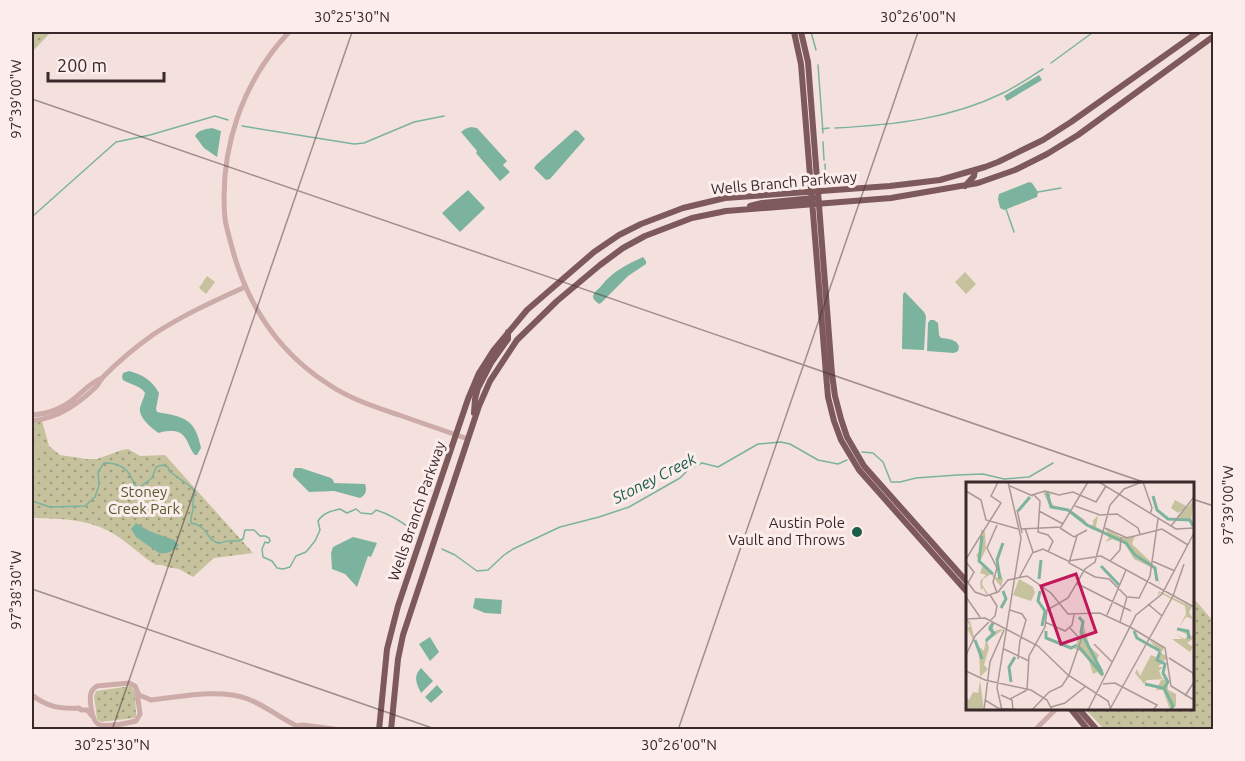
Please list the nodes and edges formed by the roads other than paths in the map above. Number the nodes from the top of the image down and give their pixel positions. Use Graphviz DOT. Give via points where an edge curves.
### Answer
graph roads {
  1 [pos="289,32"];
  2 [pos="794,32"];
  3 [pos="801,32"];
  4 [pos="1198,32"];
  5 [pos="1214,36"];
  6 [pos="1172,50"];
  7 [pos="1179,61"];
  8 [pos="985,167"];
  9 [pos="975,170"];
  10 [pos="978,183"];
  11 [pos="965,186"];
  12 [pos="815,198"];
  13 [pos="640,224"];
  14 [pos="645,236"];
  15 [pos="245,287"];
  16 [pos="508,332"];
  17 [pos="102,378"];
  18 [pos="32,415"];
  19 [pos="474,420"];
  20 [pos="32,421"];
  21 [pos="455,435"];
  22 [pos="468,439"];
  23 [pos="931,548"];
  24 [pos="966,581"];
  25 [pos="966,591"];
  26 [pos="398,606"];
  27 [pos="411,610"];
  28 [pos="137,692"];
  29 [pos="32,695"];
  30 [pos="90,697"];
  31 [pos="151,700"];
  32 [pos="79,708"];
  33 [pos="1055,710"];
  34 [pos="1072,710"];
  35 [pos="1080,710"];
  36 [pos="140,712"];
  37 [pos="92,716"];
  38 [pos="299,728"];
  39 [pos="341,729"];
  40 [pos="378,729"];
  41 [pos="391,729"];
  42 [pos="1035,729"];
  43 [pos="1088,729"];
  44 [pos="1097,729"];
  1 -- 15 [label="street" via="273,49 248,90 238,112 227,160 225,221"];
  2 -- 12 [label="main road"];
  3 -- 12 [label="main road" via="808,62"];
  4 -- 6 [label="main road, Wells Branch Parkway"];
  5 -- 7 [label="main road, Wells Branch Parkway"];
  6 -- 7 [label="main road"];
  6 -- 8 [label="main road, Wells Branch Parkway" via="1043,140"];
  7 -- 10 [label="main road, Wells Branch Parkway" via="1047,154"];
  8 -- 9 [label="main road, Wells Branch Parkway"];
  8 -- 10 [label="main road"];
  9 -- 11 [label="main road"];
  9 -- 12 [label="main road, Wells Branch Parkway" via="940,180"];
  10 -- 11 [label="main road, Wells Branch Parkway"];
  11 -- 12 [label="main road, Wells Branch Parkway" via="891,198"];
  12 -- 13 [label="main road, Wells Branch Parkway" via="725,198"];
  12 -- 14 [label="main road, Wells Branch Parkway" via="726,211"];
  12 -- 23 [label="main road" via="828,397 834,421 859,470"];
  13 -- 14 [label="main road"];
  13 -- 16 [label="main road, Wells Branch Parkway" via="594,252 527,310"];
  14 -- 19 [label="main road, Wells Branch Parkway" via="600,265 517,340 490,381"];
  15 -- 17 [label="street" via="169,324"];
  15 -- 21 [label="street" via="280,343 328,385"];
  16 -- 19 [label="main road" via="508,339 476,392"];
  16 -- 21 [label="main road, Wells Branch Parkway" via="480,374"];
  17 -- 18 [label="street" via="62,407"];
  17 -- 20 [label="street" via="70,408"];
  19 -- 22 [label="main road, Wells Branch Parkway"];
  21 -- 22 [label="street"];
  21 -- 26 [label="main road, Wells Branch Parkway"];
  22 -- 27 [label="main road, Wells Branch Parkway"];
  23 -- 24 [label="main road"];
  23 -- 25 [label="main road"];
  26 -- 27 [label="main road"];
  26 -- 40 [label="main road, Wells Branch Parkway" via="387,649"];
  27 -- 41 [label="main road, Wells Branch Parkway" via="398,659"];
  28 -- 30 [label="street" via="129,683 95,687"];
  28 -- 31 [label="street"];
  28 -- 36 [label="street"];
  29 -- 32 [label="street" via="55,707"];
  30 -- 32 [label="street"];
  30 -- 37 [label="street"];
  31 -- 36 [label="street"];
  31 -- 38 [label="street" via="238,695"];
  32 -- 37 [label="street"];
  33 -- 42 [label="street"];
  34 -- 43 [label="main road"];
  35 -- 44 [label="main road"];
  36 -- 37 [label="street" via="135,721 104,725 96,723"];
  38 -- 39 [label="street" via="303,725"];
}
